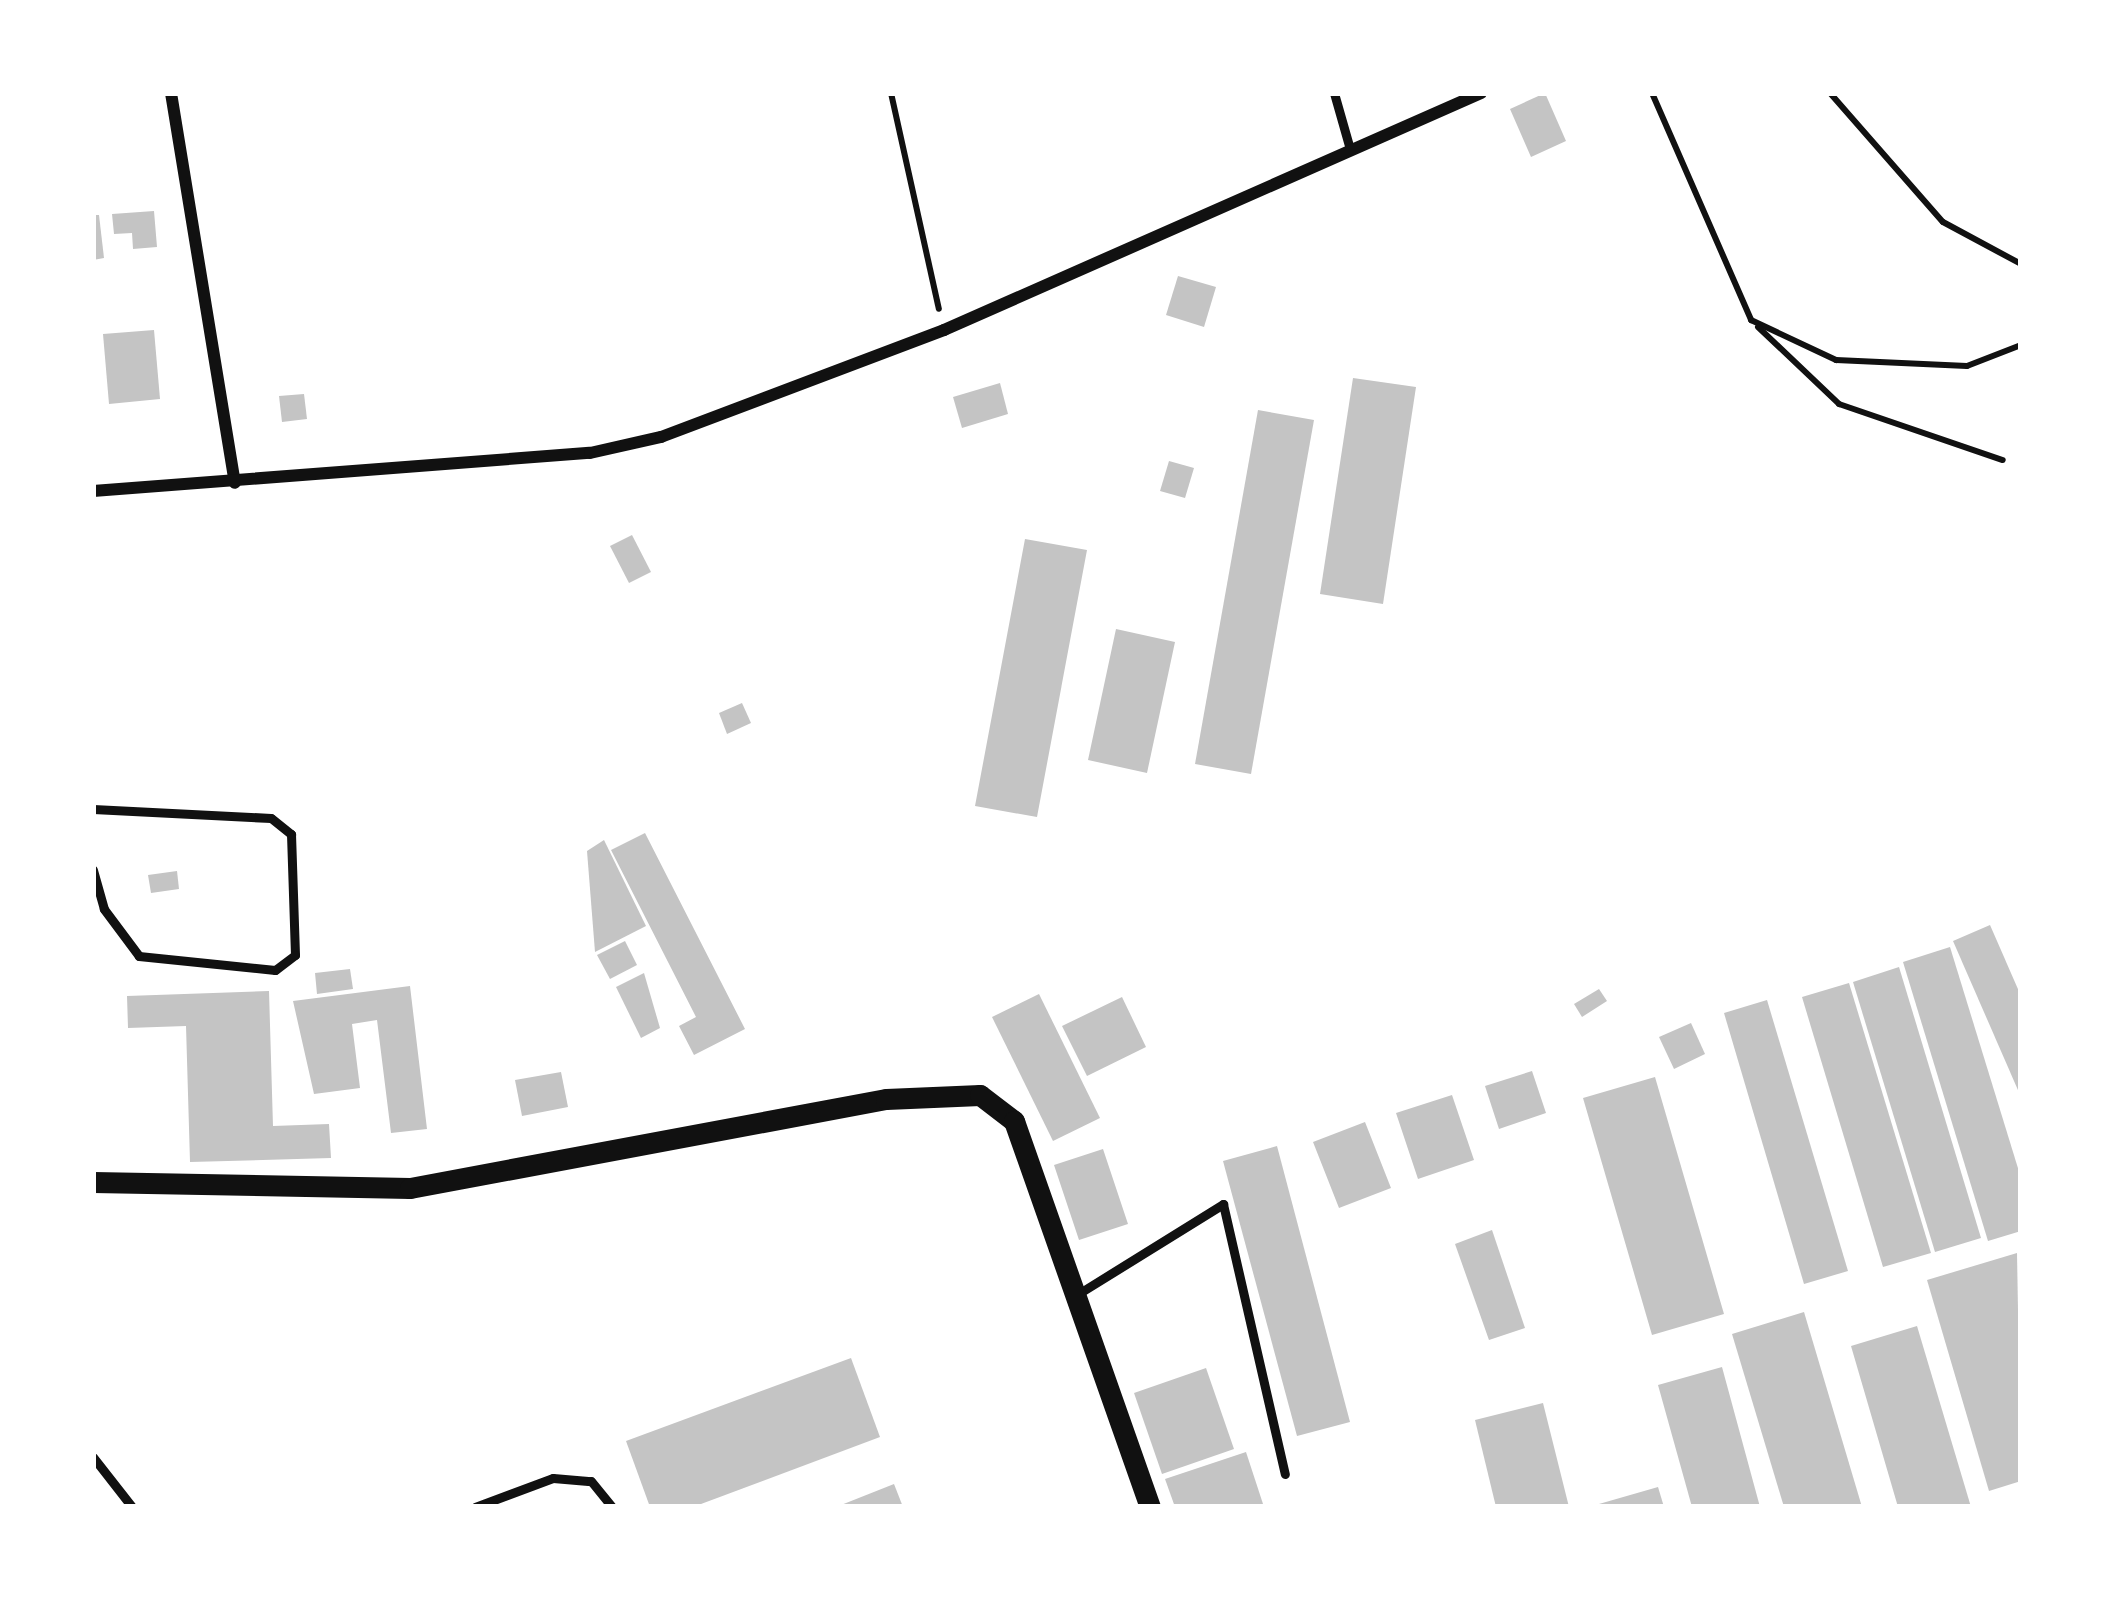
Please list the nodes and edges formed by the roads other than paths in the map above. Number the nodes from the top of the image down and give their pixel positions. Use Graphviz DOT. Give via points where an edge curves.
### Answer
graph roads {
  1 [pos="171,93"];
  2 [pos="1334,93"];
  3 [pos="1481,93"];
  4 [pos="1350,149"];
  5 [pos="235,483"];
  6 [pos="93,491"];
  7 [pos="93,809"];
  8 [pos="93,870"];
  9 [pos="93,1182"];
  10 [pos="1078,1294"];
  11 [pos="93,1457"];
  12 [pos="1285,1474"];
  13 [pos="132,1507"];
  14 [pos="476,1507"];
  15 [pos="612,1507"];
  16 [pos="1150,1507"];
  1 -- 5 [label="street"];
  2 -- 4 [label="lane"];
  3 -- 4 [label="street"];
  4 -- 5 [label="street" via="944,330 661,437"];
  5 -- 6 [label="street"];
  7 -- 8 [label="lane" via="271,818 291,834 296,955 275,970 140,956 104,909"];
  9 -- 10 [label="street" via="410,1188 886,1099 980,1095 1014,1121"];
  10 -- 12 [label="lane" via="1223,1204"];
  10 -- 16 [label="street"];
  11 -- 13 [label="lane"];
  14 -- 15 [label="lane" via="553,1478 591,1481"];
}
